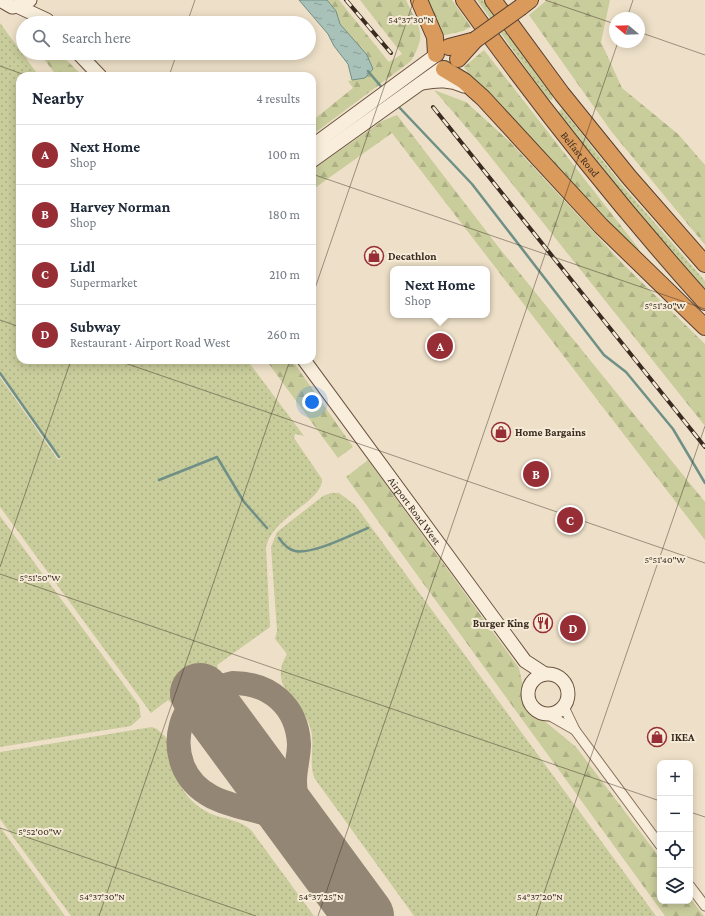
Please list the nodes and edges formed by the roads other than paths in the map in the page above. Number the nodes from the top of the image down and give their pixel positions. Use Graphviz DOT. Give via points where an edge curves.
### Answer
graph roads {
  1 [pos="0,0"];
  2 [pos="30,0"];
  3 [pos="38,0"];
  4 [pos="419,0"];
  5 [pos="464,0"];
  6 [pos="493,0"];
  7 [pos="526,3"];
  8 [pos="19,7"];
  9 [pos="38,16"];
  10 [pos="46,16"];
  11 [pos="444,59"];
  12 [pos="85,60"];
  13 [pos="96,72"];
  14 [pos="419,84"];
  15 [pos="389,97"];
  16 [pos="483,98"];
  17 [pos="316,143"];
  18 [pos="316,158"];
  19 [pos="705,264"];
  20 [pos="705,302"];
  21 [pos="705,327"];
  22 [pos="307,364"];
  23 [pos="525,661"];
  24 [pos="545,674"];
  25 [pos="528,688"];
  26 [pos="564,706"];
  27 [pos="547,714"];
  28 [pos="575,730"];
  29 [pos="657,841"];
  30 [pos="693,890"];
  31 [pos="705,906"];
  1 -- 8 [label="street" via="6,5"];
  2 -- 8 [label="street"];
  3 -- 10 [label="street"];
  4 -- 11 [label="highway"];
  5 -- 20 [label="highway, Belfast Road" via="578,154"];
  6 -- 19 [label="highway" via="562,94 629,177"];
  7 -- 11 [label="highway, bridge"];
  8 -- 9 [label="street"];
  11 -- 14 [label="street"];
  11 -- 15 [label="street"];
  11 -- 16 [label="highway"];
  12 -- 13 [label="street"];
  14 -- 15 [label="street"];
  14 -- 16 [label="street" via="439,80 451,81 464,85"];
  15 -- 17 [label="street"];
  15 -- 18 [label="street"];
  16 -- 21 [label="highway" via="601,226"];
  22 -- 23 [label="street, Airport Road West"];
  23 -- 24 [label="street, Airport Road West"];
  23 -- 25 [label="street, Airport Road West"];
  24 -- 25 [label="street" via="534,678"];
  24 -- 26 [label="street" via="556,675 564,682 568,694"];
  25 -- 27 [label="street" via="531,706"];
  26 -- 27 [label="street" via="559,711"];
  26 -- 28 [label="street"];
  27 -- 28 [label="street"];
  28 -- 29 [label="street"];
  30 -- 31 [label="street"];
}
